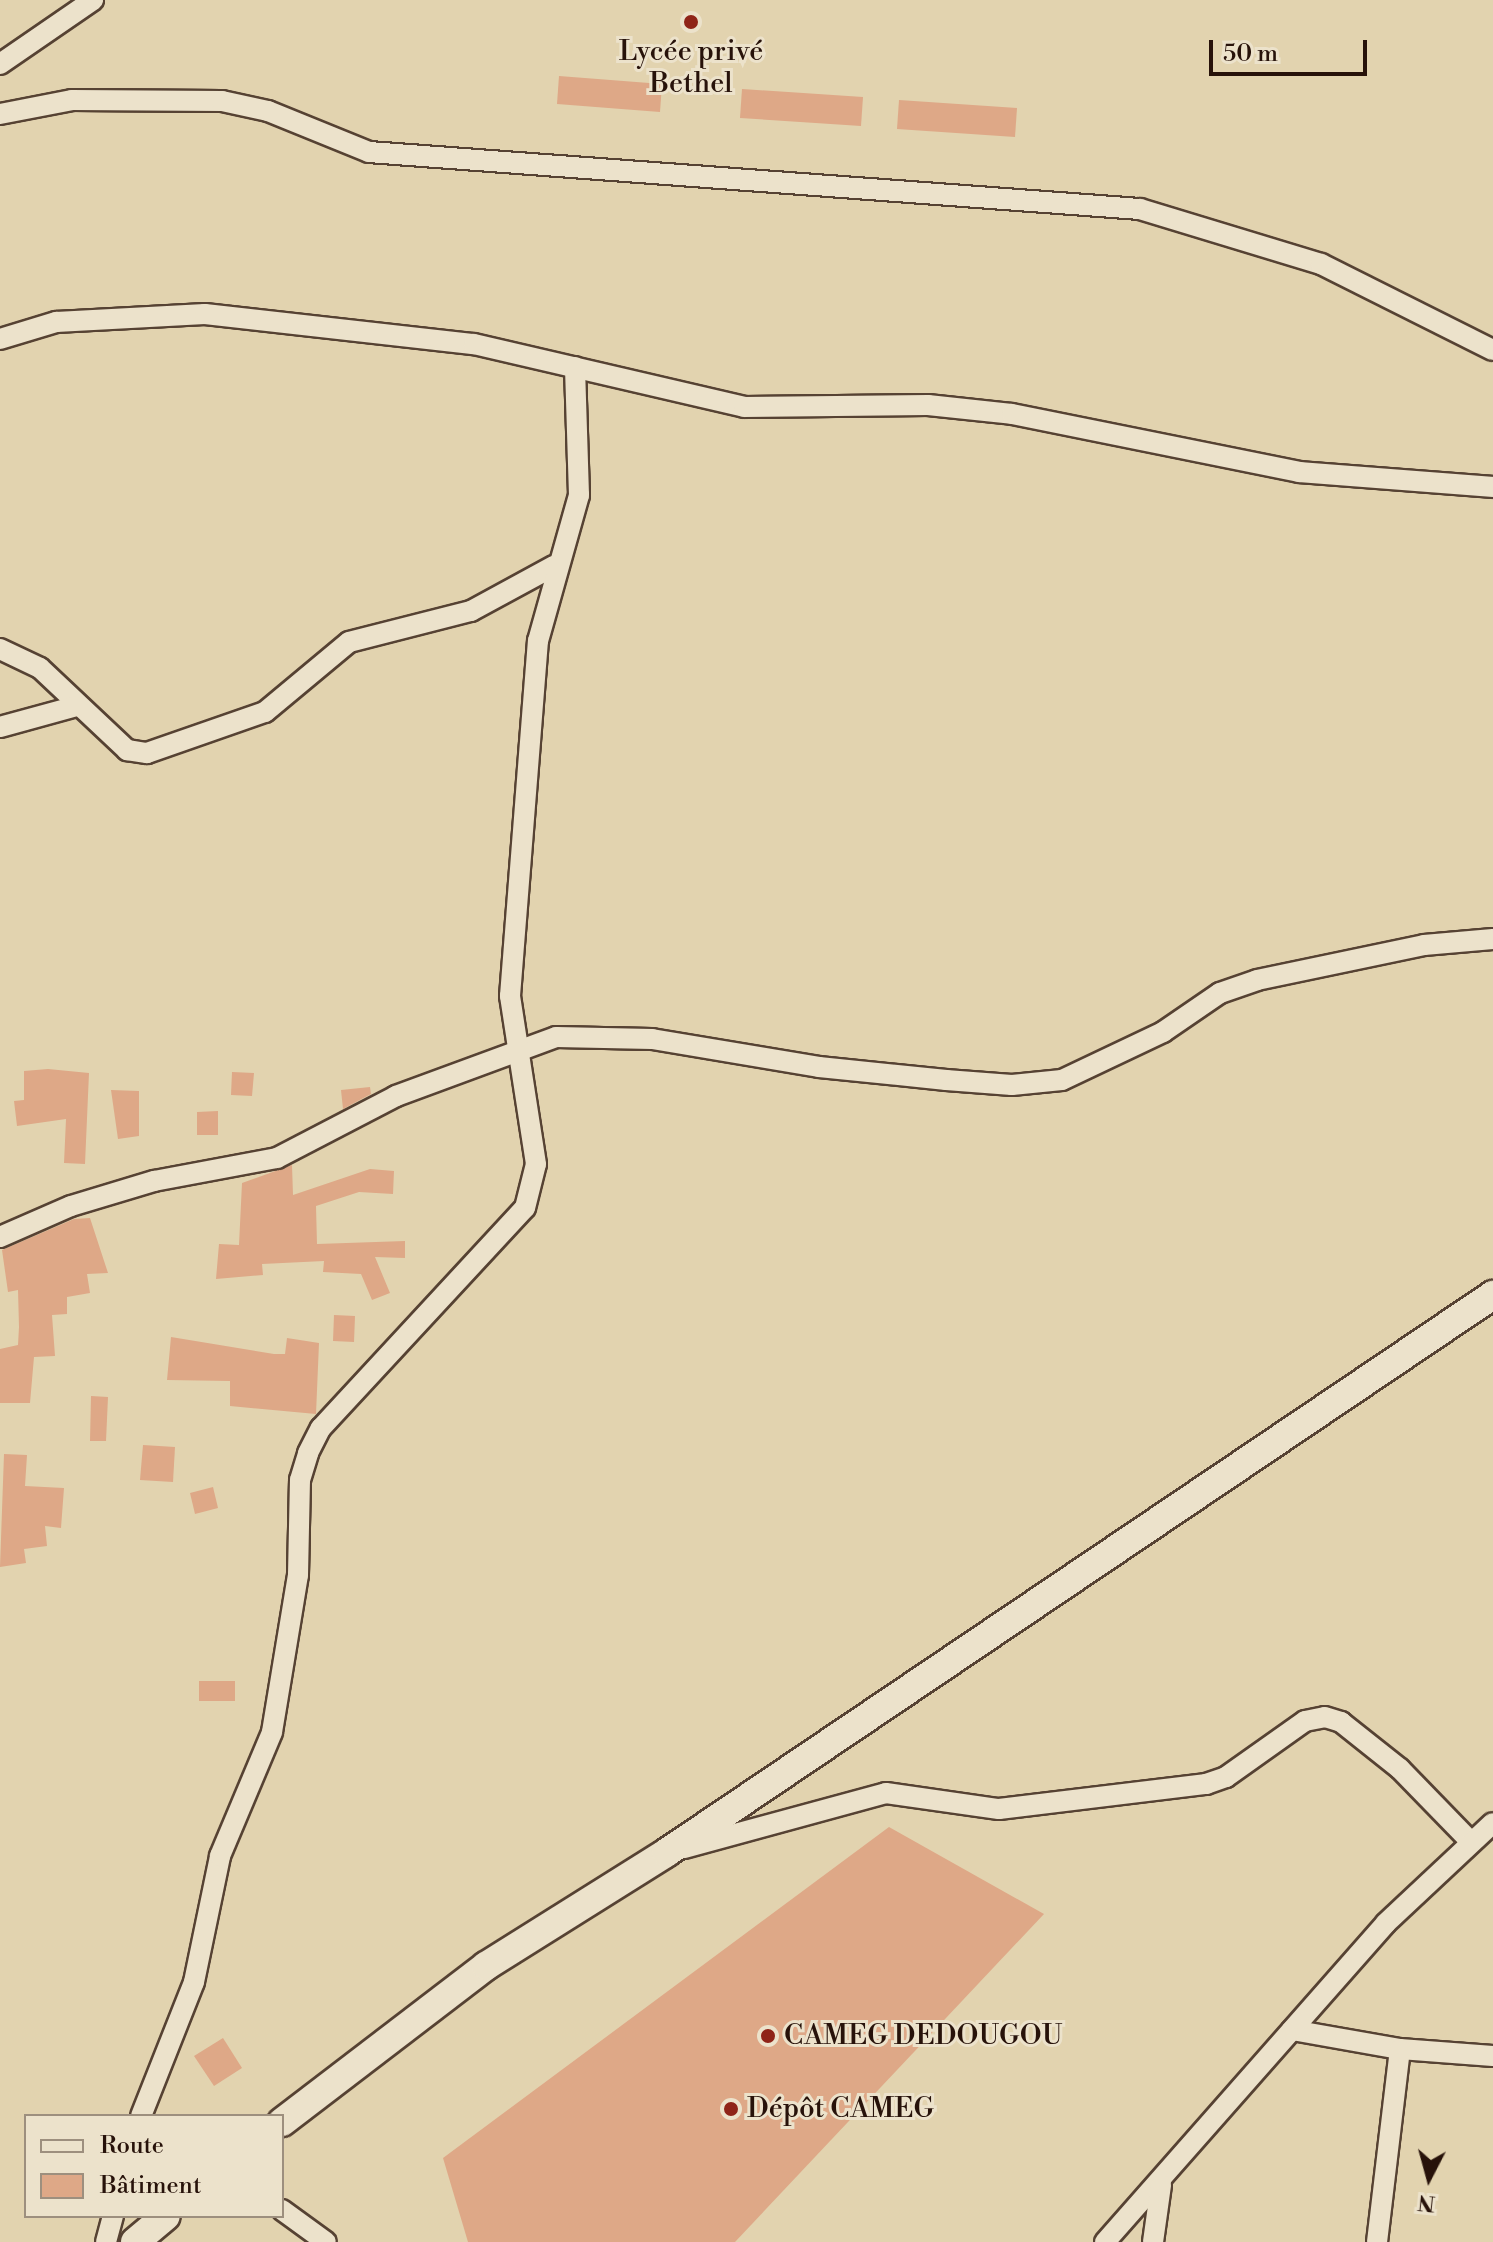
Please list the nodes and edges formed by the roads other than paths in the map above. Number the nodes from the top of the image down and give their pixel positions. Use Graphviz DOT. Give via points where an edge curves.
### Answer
graph roads {
  1 [pos="93,0"];
  2 [pos="0,64"];
  3 [pos="0,114"];
  4 [pos="0,339"];
  5 [pos="1493,350"];
  6 [pos="575,367"];
  7 [pos="1493,487"];
  8 [pos="554,566"];
  9 [pos="0,649"];
  10 [pos="77,706"];
  11 [pos="0,727"];
  12 [pos="1493,939"];
  13 [pos="516,1048"];
  14 [pos="0,1237"];
  15 [pos="1493,1295"];
  16 [pos="1493,1823"];
  17 [pos="1469,1840"];
  18 [pos="666,1853"];
  19 [pos="1292,2030"];
  20 [pos="1400,2049"];
  21 [pos="1493,2056"];
  22 [pos="142,2114"];
  23 [pos="284,2120"];
  24 [pos="1161,2185"];
  25 [pos="284,2211"];
  26 [pos="112,2218"];
  27 [pos="164,2218"];
  28 [pos="106,2242"];
  29 [pos="135,2242"];
  30 [pos="326,2242"];
  31 [pos="1105,2242"];
  32 [pos="1153,2242"];
  33 [pos="1377,2242"];
  1 -- 2 [label="street"];
  3 -- 5 [label="street" via="72,100 222,101 268,111 369,152 1140,209 1321,264"];
  4 -- 6 [label="street" via="56,322 205,314 474,344"];
  6 -- 7 [label="street" via="744,407 928,405 1012,414 1299,472"];
  6 -- 8 [label="street" via="579,495"];
  8 -- 10 [label="street" via="471,611 349,642 265,712 173,748 127,750"];
  8 -- 13 [label="street" via="538,641 524,769 510,996"];
  9 -- 10 [label="street" via="40,668"];
  10 -- 11 [label="street"];
  12 -- 13 [label="street" via="1424,945 1257,980 1220,993 1163,1032 1062,1080 1012,1085 819,1067 616,1035 556,1037"];
  13 -- 14 [label="street" via="396,1096 277,1158 154,1181 71,1206"];
  13 -- 22 [label="street" via="531,1104 536,1164 525,1208 321,1428 308,1453 300,1480 298,1575 272,1732 220,1856 194,1982"];
  15 -- 18 [label="main road"];
  16 -- 17 [label="street"];
  17 -- 18 [label="street" via="1400,1769 1341,1722 1325,1717 1305,1721 1226,1777 1206,1784 999,1809 886,1793"];
  17 -- 19 [label="street"];
  18 -- 23 [label="main road" via="486,1966"];
  19 -- 20 [label="street"];
  19 -- 24 [label="street"];
  20 -- 21 [label="street"];
  20 -- 33 [label="street"];
  24 -- 31 [label="street"];
  24 -- 32 [label="street"];
  25 -- 30 [label="street"];
  26 -- 28 [label="street"];
  27 -- 29 [label="main road"];
}
